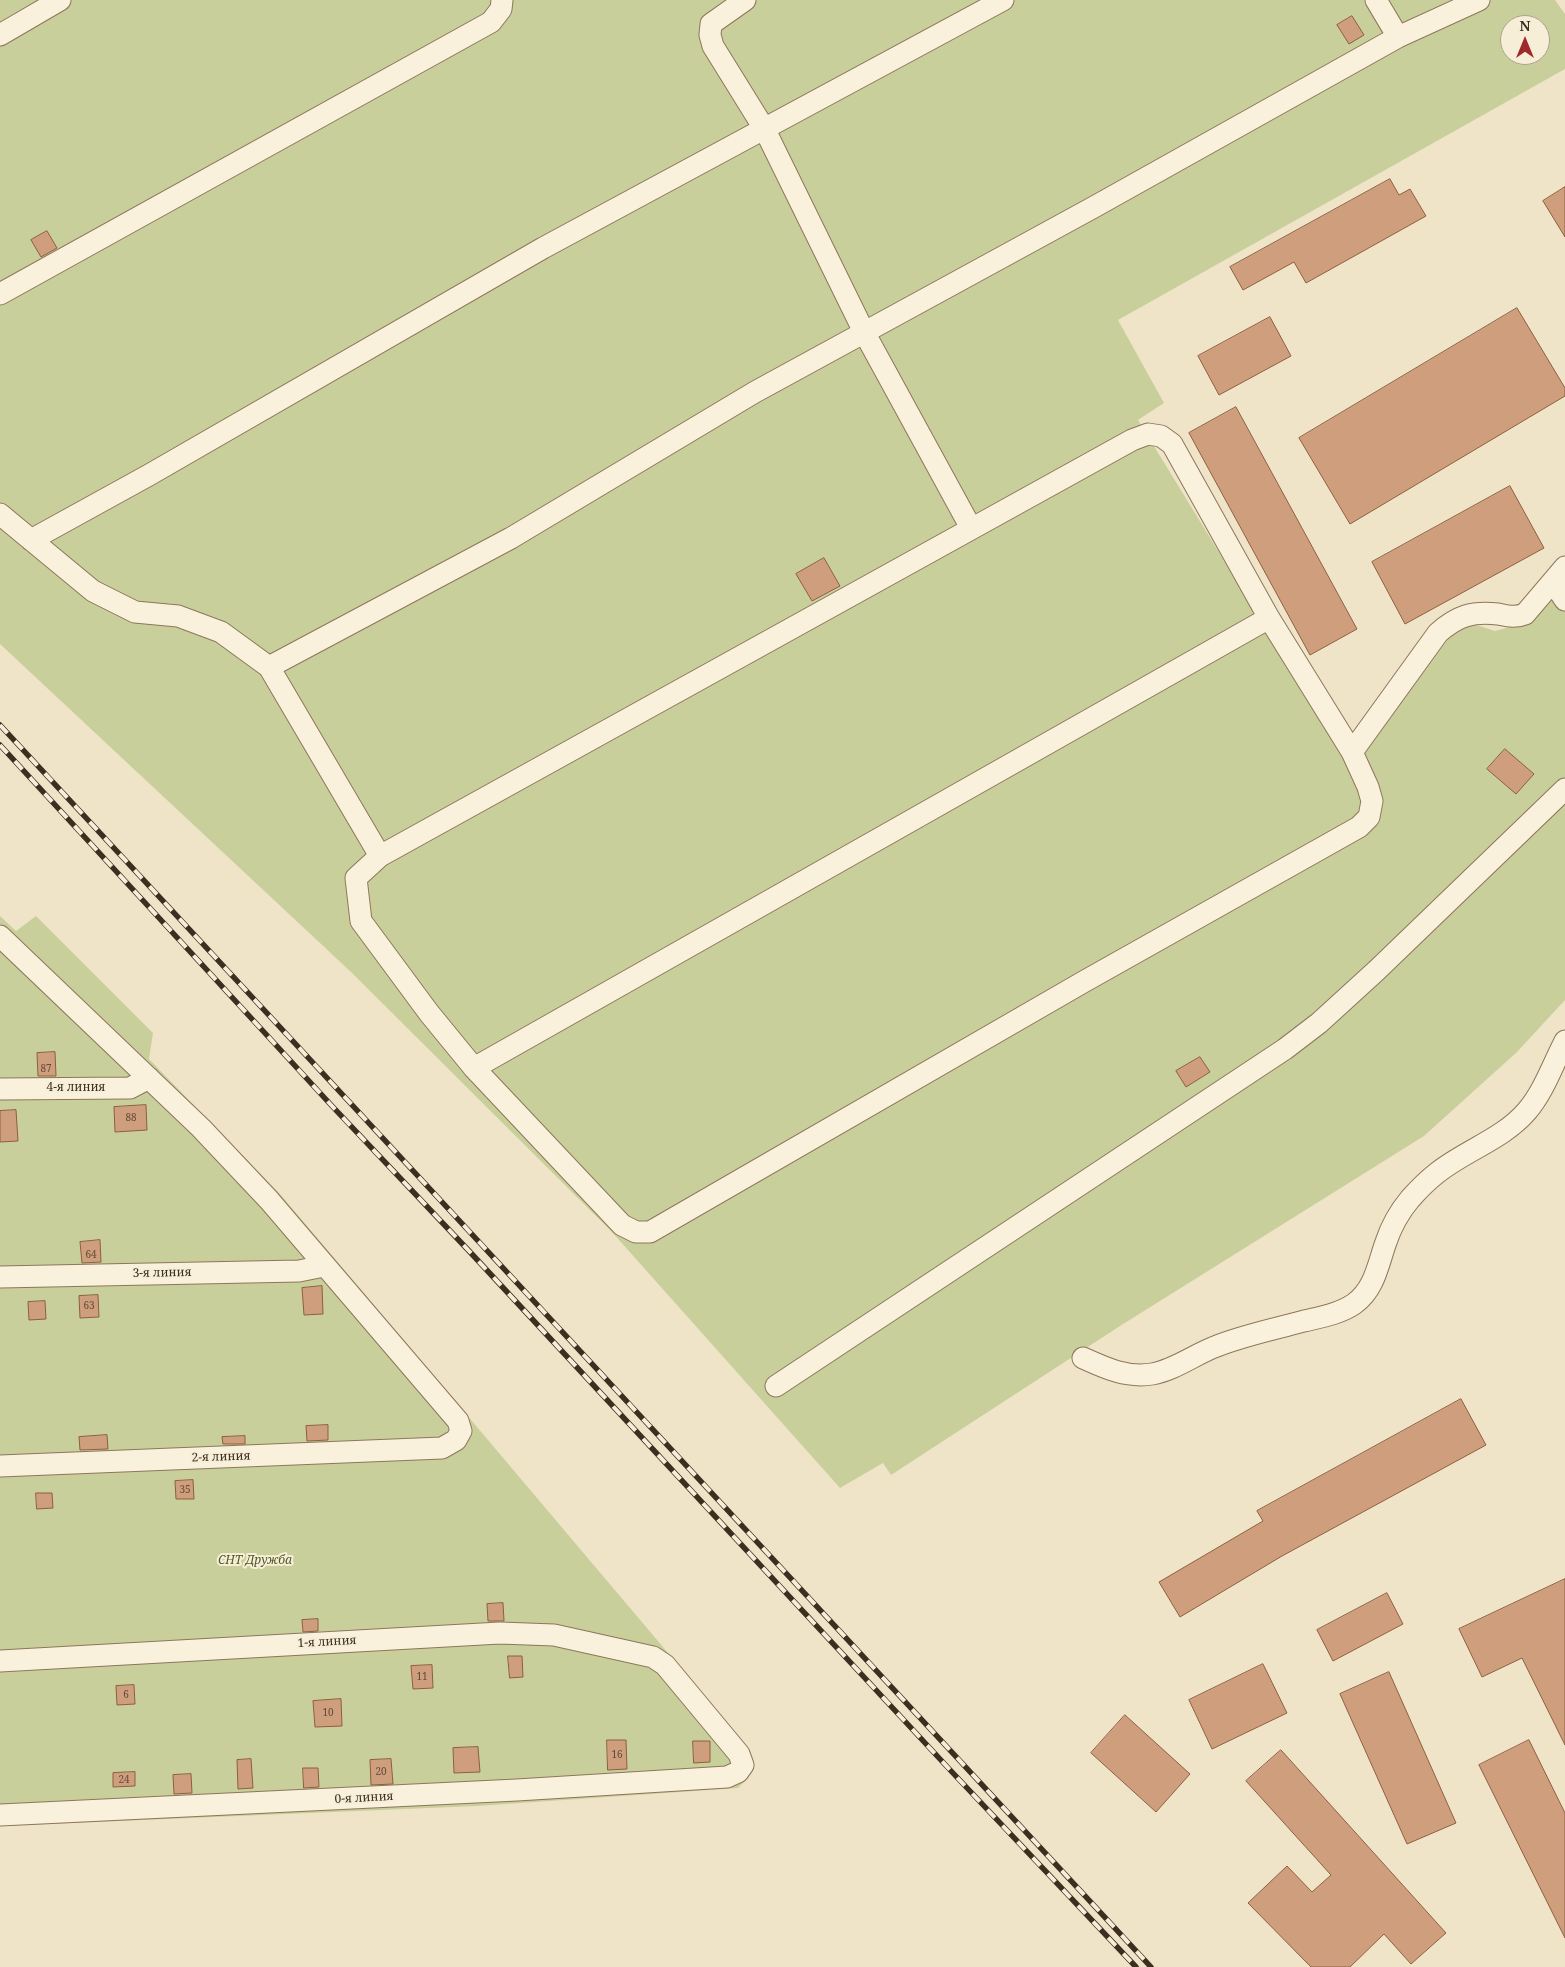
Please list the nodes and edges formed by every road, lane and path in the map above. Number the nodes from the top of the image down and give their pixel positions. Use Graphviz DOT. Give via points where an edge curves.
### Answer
graph roads {
  1 [pos="60,0"];
  2 [pos="502,0"];
  3 [pos="745,0"];
  4 [pos="1003,0"];
  5 [pos="1376,0"];
  6 [pos="1480,0"];
  7 [pos="0,35"];
  8 [pos="1398,37"];
  9 [pos="765,130"];
  10 [pos="0,294"];
  11 [pos="864,332"];
  12 [pos="0,514"];
  13 [pos="971,528"];
  14 [pos="31,540"];
  15 [pos="1559,575"];
  16 [pos="1565,600"];
  17 [pos="1269,618"];
  18 [pos="269,667"];
  19 [pos="1352,752"];
  20 [pos="1565,789"];
  21 [pos="380,856"];
  22 [pos="0,936"];
  23 [pos="1565,1041"];
  24 [pos="474,1068"];
  25 [pos="149,1078"];
  26 [pos="0,1089"];
  27 [pos="324,1266"];
  28 [pos="0,1277"];
  29 [pos="1083,1358"];
  30 [pos="776,1386"];
  31 [pos="0,1466"];
  32 [pos="0,1661"];
  33 [pos="727,1777"];
  34 [pos="0,1815"];
  1 -- 7 [label="street"];
  2 -- 10 [label="street" via="501,9 491,22"];
  3 -- 9 [label="street" via="711,24 710,35 713,46"];
  4 -- 9 [label="street"];
  5 -- 8 [label="street"];
  6 -- 8 [label="street"];
  8 -- 11 [label="street"];
  9 -- 11 [label="street"];
  9 -- 14 [label="street" via="543,248"];
  11 -- 13 [label="street"];
  11 -- 18 [label="street" via="755,392 511,538"];
  12 -- 14 [label="street"];
  13 -- 17 [label="street" via="1132,440 1148,434 1161,436 1172,444"];
  13 -- 21 [label="street"];
  14 -- 18 [label="street" via="93,591 135,612 178,616 221,632"];
  15 -- 16 [label="street"];
  15 -- 19 [label="street" via="1524,614 1517,617 1485,613 1469,614 1451,621 1438,633"];
  17 -- 19 [label="street"];
  17 -- 24 [label="street"];
  18 -- 21 [label="street"];
  19 -- 24 [label="street" via="1372,801 1369,817 1359,827 650,1232 636,1232 622,1225"];
  20 -- 30 [label="street" via="1320,1023"];
  21 -- 24 [label="street" via="356,878 361,921 428,1013"];
  22 -- 25 [label="street"];
  23 -- 29 [label="street" via="1527,1111 1507,1130 1437,1173 1410,1200 1386,1241 1376,1274 1366,1293 1353,1304 1333,1314 1217,1346 1169,1370 1150,1374 1108,1370"];
  25 -- 26 [label="street, 4-я линия" via="130,1088"];
  25 -- 27 [label="street" via="262,1193"];
  27 -- 28 [label="street, 3-я линия" via="299,1271"];
  27 -- 31 [label="street, 2-я линия" via="458,1421 461,1431 456,1440 442,1448"];
  32 -- 33 [label="street, 1-я линия" via="500,1632 554,1635 653,1657 665,1665 739,1754 743,1765 738,1772"];
  33 -- 34 [label="street, 0-я линия"];
}
